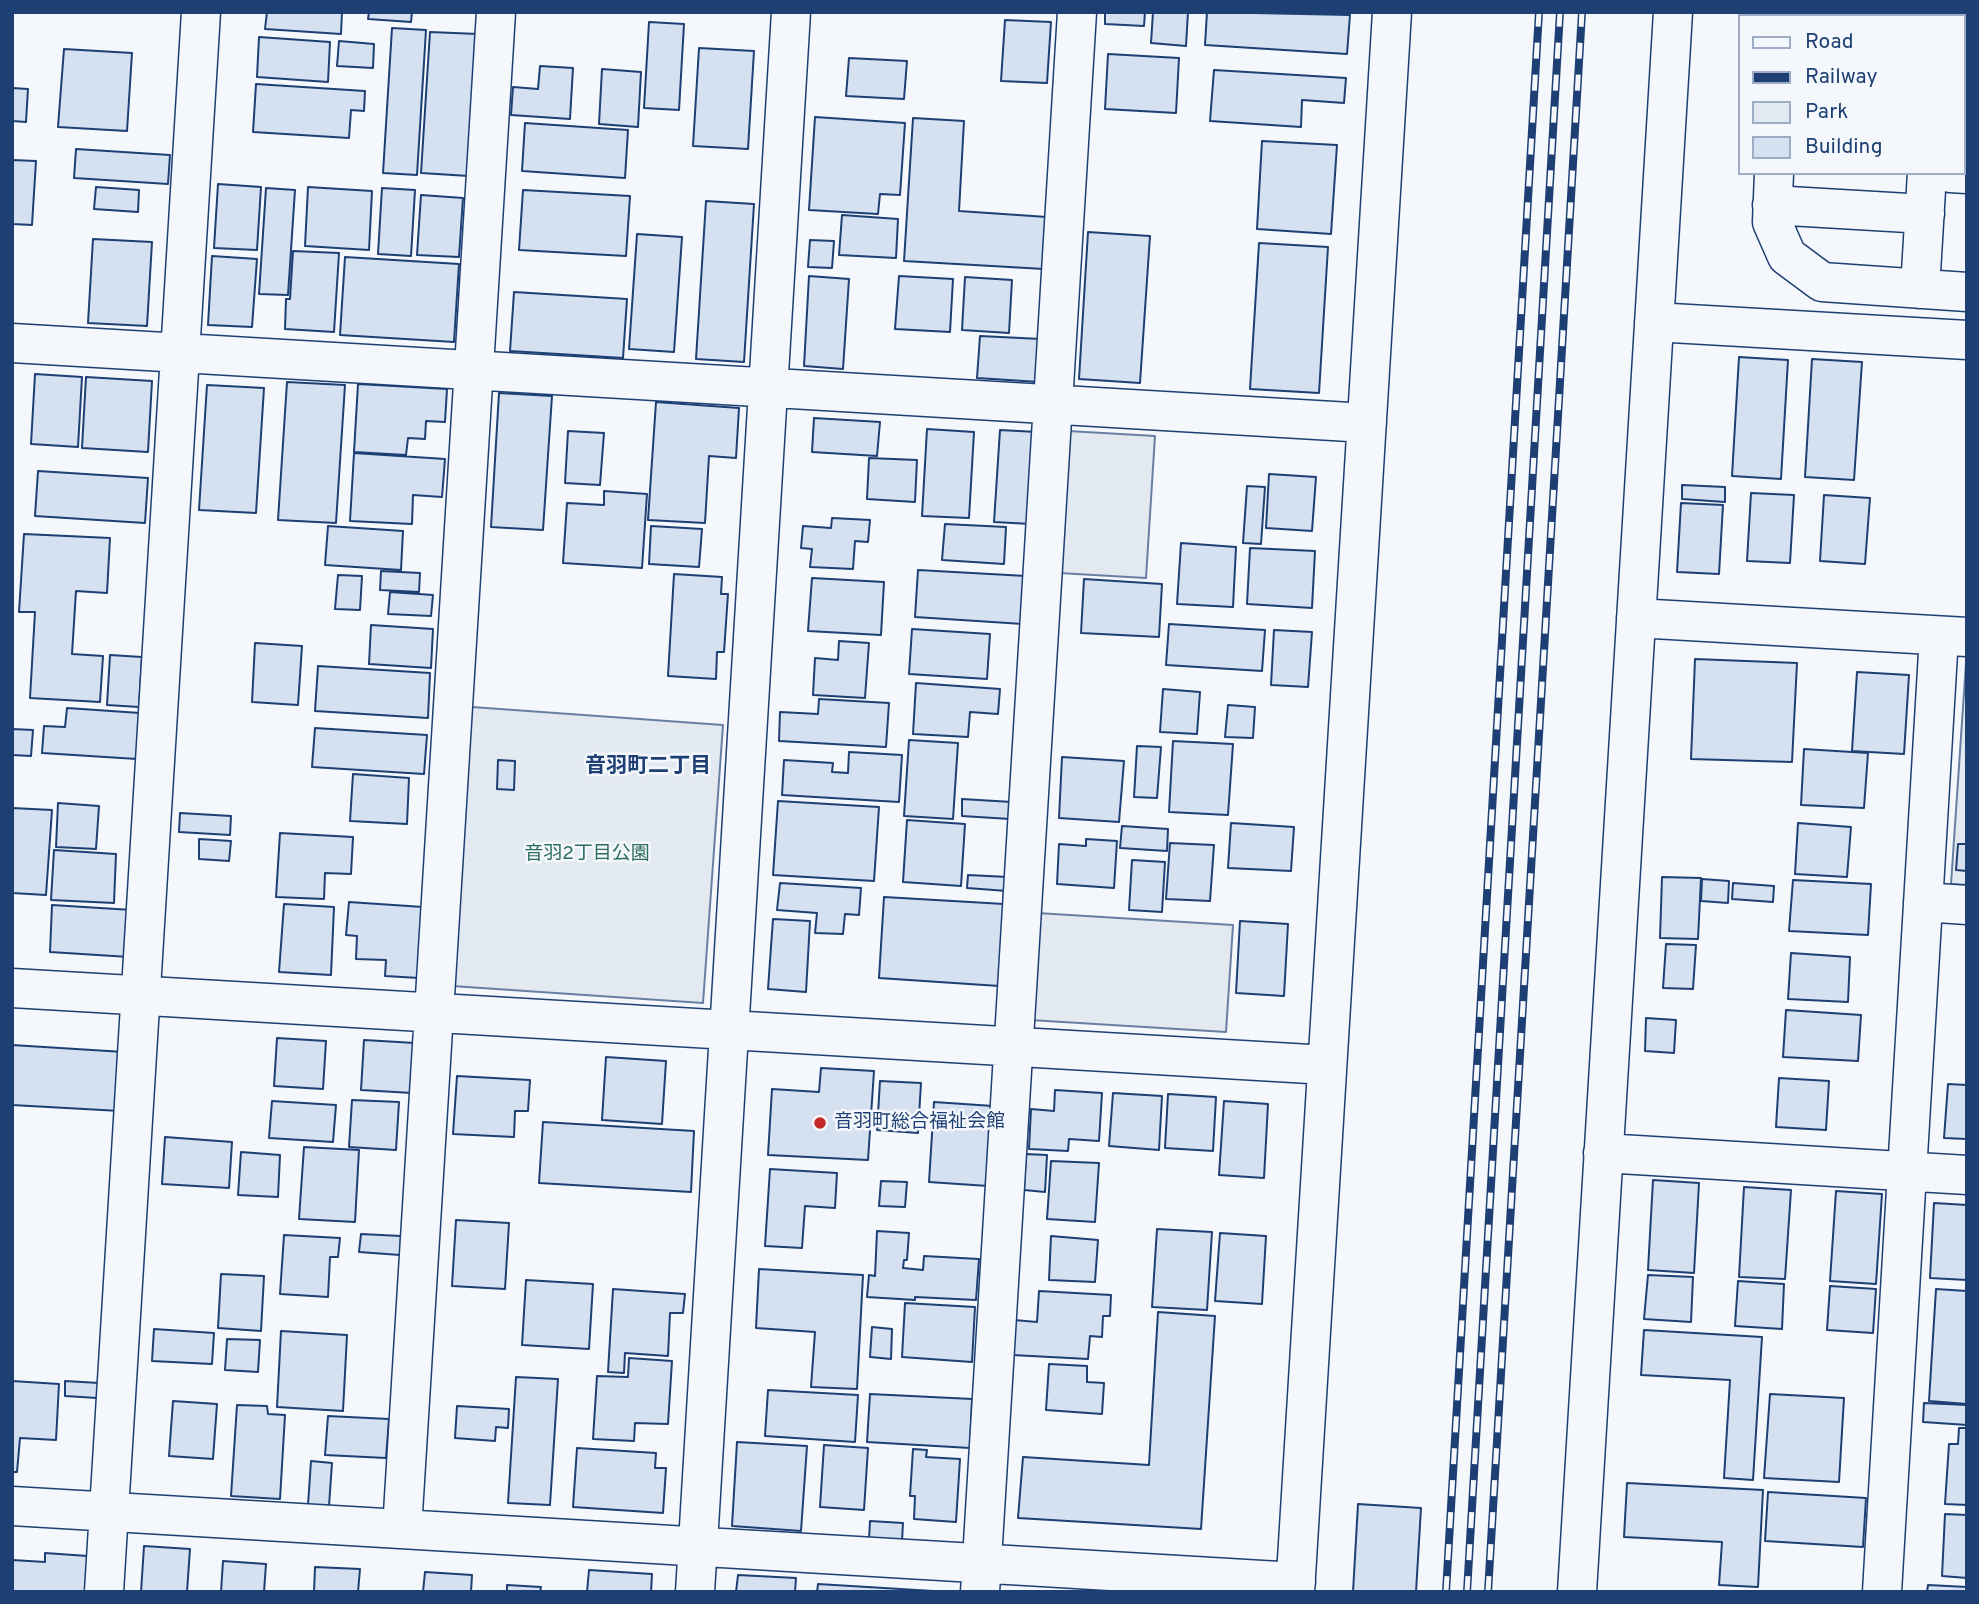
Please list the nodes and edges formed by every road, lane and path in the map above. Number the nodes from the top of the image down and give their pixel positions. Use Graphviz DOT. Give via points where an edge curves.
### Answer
graph roads {
  1 [pos="201,12"];
  2 [pos="496,12"];
  3 [pos="791,12"];
  4 [pos="1077,12"];
  5 [pos="1392,12"];
  6 [pos="1673,12"];
  7 [pos="1927,175"];
  8 [pos="1773,189"];
  9 [pos="1925,214"];
  10 [pos="1920,289"];
  11 [pos="1967,292"];
  12 [pos="1654,322"];
  13 [pos="1967,340"];
  14 [pos="12,344"];
  15 [pos="181,353"];
  16 [pos="474,371"];
  17 [pos="768,388"];
  18 [pos="1053,405"];
  19 [pos="1367,423"];
  20 [pos="1636,618"];
  21 [pos="1953,636"];
  22 [pos="1923,902"];
  23 [pos="1967,905"];
  24 [pos="12,988"];
  25 [pos="141,996"];
  26 [pos="434,1013"];
  27 [pos="728,1030"];
  28 [pos="1014,1047"];
  29 [pos="1328,1065"];
  30 [pos="1604,1153"];
  31 [pos="1907,1171"];
  32 [pos="1967,1175"];
  33 [pos="12,1506"];
  34 [pos="109,1512"];
  35 [pos="402,1529"];
  36 [pos="697,1547"];
  37 [pos="981,1577"];
  38 [pos="1296,1587"];
  39 [pos="104,1592"];
  40 [pos="695,1592"];
  41 [pos="1577,1592"];
  42 [pos="1882,1592"];
  1 -- 15 [label="street"];
  2 -- 16 [label="street"];
  3 -- 17 [label="street"];
  4 -- 18 [label="street"];
  5 -- 19 [label="street"];
  6 -- 12 [label="street"];
  7 -- 9 [label="street"];
  8 -- 9 [label="street" via="1850,224"];
  8 -- 10 [label="street" via="1772,222 1787,256 1822,282"];
  9 -- 10 [label="street"];
  10 -- 11 [label="street"];
  12 -- 13 [label="street"];
  12 -- 20 [label="street"];
  14 -- 15 [label="street"];
  15 -- 16 [label="street"];
  15 -- 25 [label="street"];
  16 -- 17 [label="street"];
  16 -- 26 [label="street"];
  17 -- 18 [label="street"];
  17 -- 27 [label="street"];
  18 -- 19 [label="street"];
  18 -- 28 [label="street"];
  19 -- 29 [label="street"];
  20 -- 21 [label="street"];
  20 -- 30 [label="street"];
  21 -- 22 [label="street"];
  22 -- 23 [label="street"];
  22 -- 31 [label="street"];
  24 -- 25 [label="street"];
  25 -- 26 [label="street"];
  25 -- 34 [label="street"];
  26 -- 27 [label="street"];
  26 -- 35 [label="street"];
  27 -- 28 [label="street"];
  27 -- 36 [label="street"];
  28 -- 29 [label="street"];
  28 -- 37 [label="street"];
  29 -- 38 [label="street"];
  30 -- 31 [label="street"];
  30 -- 41 [label="street"];
  31 -- 32 [label="street"];
  31 -- 42 [label="street"];
  33 -- 34 [label="street"];
  34 -- 35 [label="street"];
  34 -- 39 [label="street"];
  35 -- 36 [label="street"];
  36 -- 37 [label="street"];
  36 -- 40 [label="street"];
  37 -- 38 [label="street"];
}
